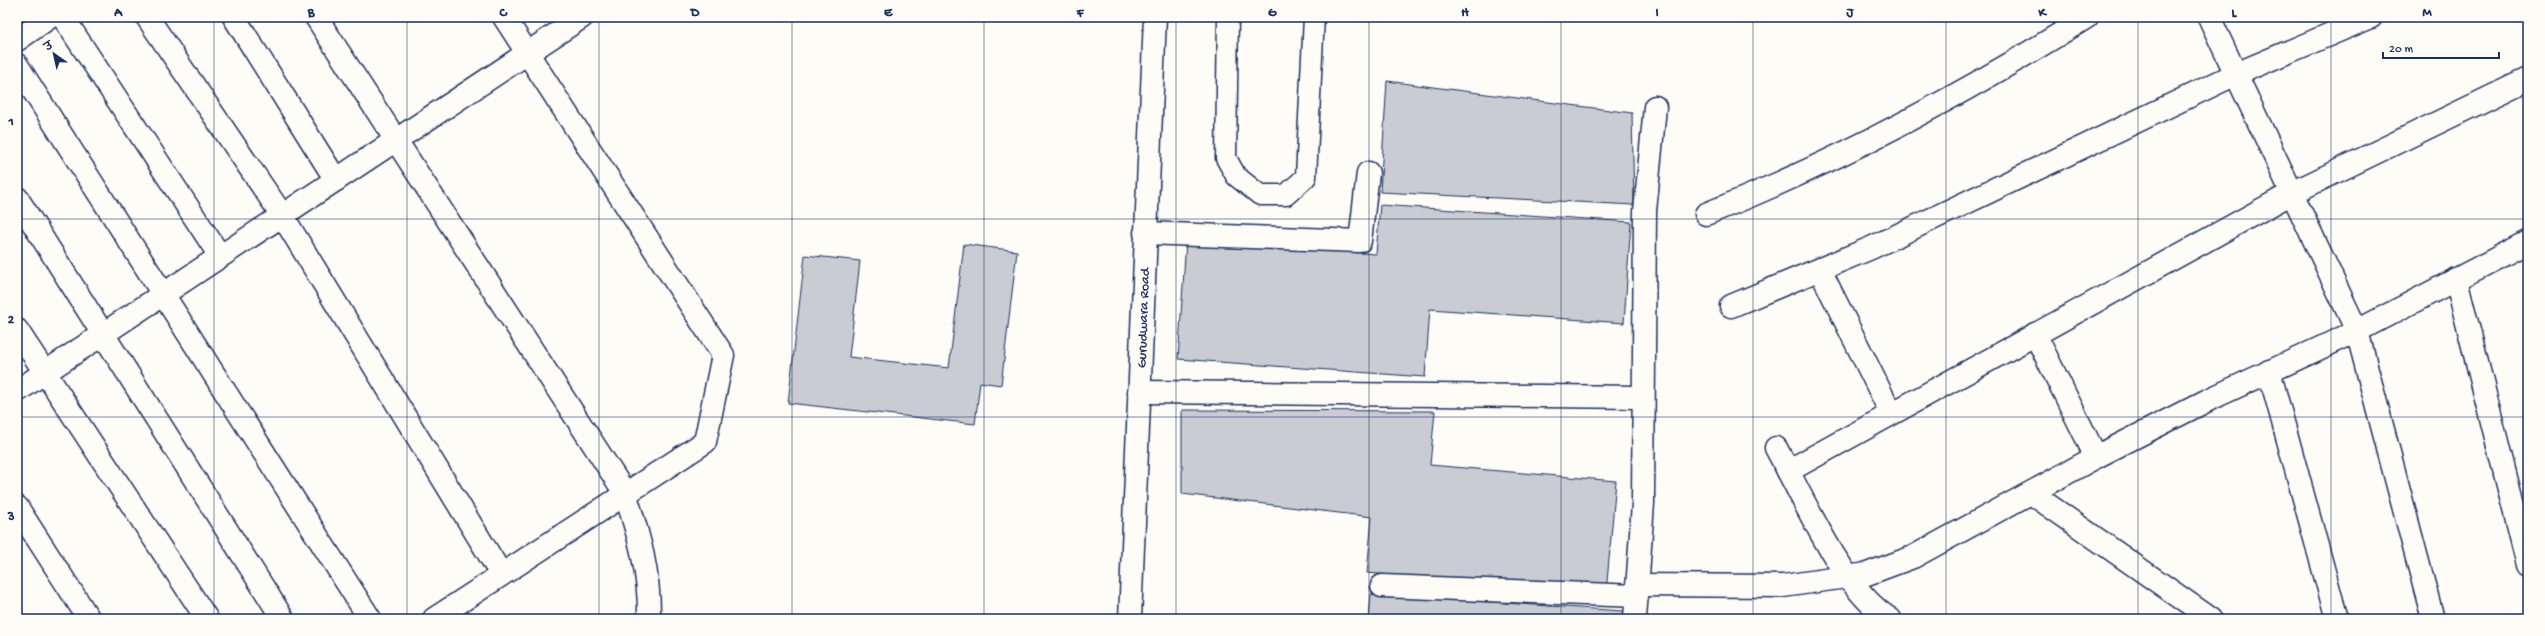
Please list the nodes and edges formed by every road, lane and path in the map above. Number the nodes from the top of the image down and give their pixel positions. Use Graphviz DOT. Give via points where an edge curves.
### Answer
graph roads {
  1 [pos="50,17"];
  2 [pos="63,17"];
  3 [pos="147,17"];
  4 [pos="234,17"];
  5 [pos="316,17"];
  6 [pos="504,17"];
  7 [pos="582,17"];
  8 [pos="1155,17"];
  9 [pos="1228,17"];
  10 [pos="1314,17"];
  11 [pos="2087,17"];
  12 [pos="2209,17"];
  13 [pos="2371,17"];
  14 [pos="17,40"];
  15 [pos="527,53"];
  16 [pos="17,65"];
  17 [pos="2236,74"];
  18 [pos="2528,79"];
  19 [pos="1655,107"];
  20 [pos="396,140"];
  21 [pos="1368,173"];
  22 [pos="336,180"];
  23 [pos="2292,193"];
  24 [pos="17,198"];
  25 [pos="1706,214"];
  26 [pos="282,215"];
  27 [pos="1145,233"];
  28 [pos="2528,242"];
  29 [pos="220,256"];
  30 [pos="1820,270"];
  31 [pos="2456,279"];
  32 [pos="163,294"];
  33 [pos="1731,306"];
  34 [pos="17,330"];
  35 [pos="2357,330"];
  36 [pos="2035,334"];
  37 [pos="103,335"];
  38 [pos="2269,371"];
  39 [pos="45,373"];
  40 [pos="17,392"];
  41 [pos="1139,392"];
  42 [pos="1643,397"];
  43 [pos="1891,413"];
  44 [pos="1776,448"];
  45 [pos="2096,457"];
  46 [pos="1788,471"];
  47 [pos="2031,492"];
  48 [pos="625,493"];
  49 [pos="17,507"];
  50 [pos="2528,565"];
  51 [pos="501,574"];
  52 [pos="1846,576"];
  53 [pos="1382,586"];
  54 [pos="1637,590"];
  55 [pos="89,619"];
  56 [pos="207,619"];
  57 [pos="283,619"];
  58 [pos="370,619"];
  59 [pos="434,619"];
  60 [pos="649,619"];
  61 [pos="1130,619"];
  62 [pos="1635,619"];
  63 [pos="1890,619"];
  64 [pos="2211,619"];
  65 [pos="2337,619"];
  66 [pos="2433,619"];
  1 -- 14 [label="street"];
  2 -- 29 [label="street"];
  3 -- 26 [label="street"];
  4 -- 22 [label="street"];
  5 -- 20 [label="street"];
  6 -- 15 [label="street"];
  7 -- 15 [label="street"];
  8 -- 27 [label="street, Gurudwara Road"];
  9 -- 10 [label="lane" via="1226,158 1236,176 1260,195 1286,195 1306,177"];
  11 -- 25 [label="street" via="2008,66 1860,146 1780,185"];
  12 -- 17 [label="street"];
  13 -- 17 [label="street"];
  15 -- 20 [label="street"];
  15 -- 48 [label="street" via="723,355 705,442"];
  16 -- 32 [label="street"];
  17 -- 23 [label="street"];
  17 -- 30 [label="street"];
  18 -- 23 [label="street"];
  19 -- 42 [label="street" via="1644,211"];
  20 -- 22 [label="street"];
  20 -- 48 [label="street"];
  21 -- 27 [label="street" via="1360,241"];
  22 -- 26 [label="street"];
  23 -- 35 [label="street"];
  23 -- 36 [label="street"];
  24 -- 37 [label="street"];
  26 -- 29 [label="street"];
  26 -- 51 [label="street"];
  27 -- 41 [label="street, Gurudwara Road"];
  28 -- 31 [label="street"];
  29 -- 32 [label="street"];
  30 -- 33 [label="street"];
  30 -- 43 [label="street"];
  31 -- 35 [label="street"];
  31 -- 50 [label="street"];
  32 -- 37 [label="street"];
  32 -- 58 [label="street"];
  34 -- 39 [label="street"];
  35 -- 38 [label="street"];
  35 -- 66 [label="street"];
  36 -- 43 [label="street"];
  36 -- 45 [label="street"];
  37 -- 39 [label="street"];
  37 -- 57 [label="street"];
  38 -- 45 [label="street"];
  38 -- 65 [label="street"];
  39 -- 40 [label="street"];
  39 -- 56 [label="street"];
  41 -- 42 [label="street"];
  41 -- 61 [label="street, Gurudwara Road"];
  42 -- 54 [label="street" via="1643,503"];
  43 -- 46 [label="street"];
  44 -- 46 [label="street"];
  45 -- 47 [label="street"];
  46 -- 52 [label="street"];
  47 -- 52 [label="street" via="1913,557 1867,574"];
  47 -- 64 [label="street"];
  48 -- 51 [label="street"];
  48 -- 60 [label="street" via="642,542 650,600"];
  49 -- 55 [label="street"];
  51 -- 59 [label="street"];
  52 -- 54 [label="street" via="1783,586"];
  52 -- 63 [label="street" via="1877,611"];
  53 -- 54 [label="street"];
  54 -- 62 [label="street"];
}
